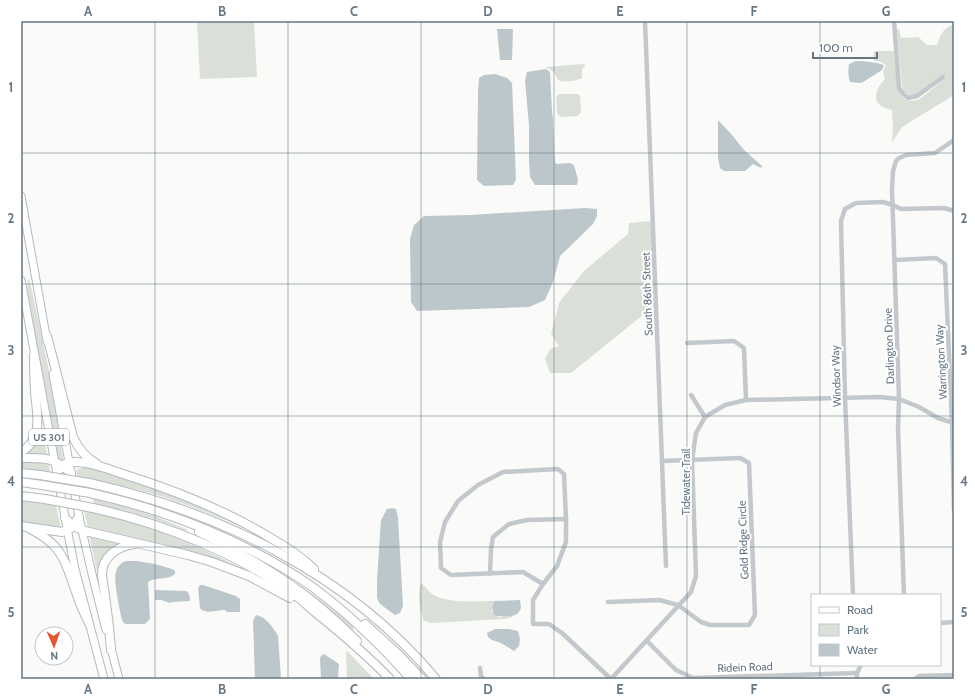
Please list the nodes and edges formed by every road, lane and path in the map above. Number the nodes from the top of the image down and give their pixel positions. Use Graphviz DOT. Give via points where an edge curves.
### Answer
graph roads {
  1 [pos="646,21"];
  2 [pos="894,21"];
  3 [pos="942,77"];
  4 [pos="954,140"];
  5 [pos="21,196"];
  6 [pos="893,205"];
  7 [pos="954,211"];
  8 [pos="895,260"];
  9 [pos="21,280"];
  10 [pos="47,336"];
  11 [pos="687,343"];
  12 [pos="34,355"];
  13 [pos="691,395"];
  14 [pos="845,398"];
  15 [pos="746,400"];
  16 [pos="900,400"];
  17 [pos="705,416"];
  18 [pos="953,423"];
  19 [pos="21,452"];
  20 [pos="21,458"];
  21 [pos="692,460"];
  22 [pos="54,461"];
  23 [pos="662,462"];
  24 [pos="66,464"];
  25 [pos="105,468"];
  26 [pos="71,472"];
  27 [pos="21,473"];
  28 [pos="56,474"];
  29 [pos="21,482"];
  30 [pos="21,496"];
  31 [pos="954,510"];
  32 [pos="174,517"];
  33 [pos="65,518"];
  34 [pos="79,518"];
  35 [pos="566,519"];
  36 [pos="24,527"];
  37 [pos="70,528"];
  38 [pos="82,530"];
  39 [pos="138,544"];
  40 [pos="666,566"];
  41 [pos="490,574"];
  42 [pos="322,578"];
  43 [pos="543,584"];
  44 [pos="853,594"];
  45 [pos="904,594"];
  46 [pos="608,602"];
  47 [pos="678,605"];
  48 [pos="315,612"];
  49 [pos="954,622"];
  50 [pos="89,623"];
  51 [pos="941,623"];
  52 [pos="367,628"];
  53 [pos="352,640"];
  54 [pos="647,641"];
  55 [pos="112,650"];
  56 [pos="860,666"];
  57 [pos="480,668"];
  58 [pos="857,673"];
  59 [pos="954,675"];
  60 [pos="756,678"];
  61 [pos="104,679"];
  62 [pos="119,679"];
  63 [pos="390,679"];
  64 [pos="411,679"];
  65 [pos="422,679"];
  66 [pos="436,679"];
  67 [pos="484,679"];
  68 [pos="611,679"];
  69 [pos="857,679"];
  70 [pos="915,679"];
  1 -- 23 [label="street, South 86th Street"];
  2 -- 3 [label="street" via="899,88 903,94 908,98 918,96"];
  4 -- 6 [label="street, Darlington Drive" via="935,153 906,155 896,161"];
  5 -- 10 [label="main road, US 301"];
  6 -- 7 [label="street, Windsor Way" via="901,209 944,208"];
  6 -- 8 [label="street, Darlington Drive"];
  6 -- 14 [label="street, Windsor Way" via="883,202 856,202 844,209 840,221"];
  8 -- 16 [label="street, Darlington Drive"];
  8 -- 18 [label="street, Warrington Way" via="936,258 945,264"];
  9 -- 12 [label="main road, US 301"];
  10 -- 24 [label="main road, US 301"];
  10 -- 25 [label="highway" via="75,441 88,458"];
  11 -- 15 [label="street" via="734,340 744,348"];
  12 -- 19 [label="highway" via="37,432 32,443"];
  12 -- 22 [label="main road, US 301"];
  13 -- 17 [label="street"];
  14 -- 15 [label="street"];
  14 -- 16 [label="street" via="880,397"];
  14 -- 44 [label="street, Windsor Way"];
  15 -- 17 [label="street" via="725,405"];
  16 -- 18 [label="street"];
  16 -- 45 [label="street, Darlington Drive" via="898,428"];
  17 -- 21 [label="street, Tidewater Trail" via="696,433"];
  18 -- 31 [label="street, Warrington Way"];
  20 -- 22 [label="highway"];
  21 -- 23 [label="street, Gold Ridge Circle"];
  21 -- 47 [label="street, Tidewater Trail" via="696,576 691,592"];
  21 -- 47 [label="street, Gold Ridge Circle" via="740,458 749,463 755,615 749,625 710,625 701,622"];
  22 -- 24 [label="highway"];
  22 -- 28 [label="main road, US 301"];
  23 -- 40 [label="street, South 86th Street"];
  24 -- 25 [label="highway" via="83,463"];
  24 -- 26 [label="highway"];
  24 -- 28 [label="highway"];
  25 -- 42 [label="highway" via="167,489 233,517 290,550 308,563"];
  26 -- 34 [label="main road"];
  27 -- 42 [label="highway, bridge" via="88,483 177,508 216,522 277,551"];
  28 -- 33 [label="main road, US 301"];
  29 -- 32 [label="highway, bridge" via="90,493"];
  30 -- 48 [label="highway, bridge" via="93,508 179,534 249,567 299,598"];
  32 -- 52 [label="highway" via="272,562 314,588"];
  32 -- 53 [label="highway" via="277,576 318,605"];
  33 -- 37 [label="highway"];
  34 -- 37 [label="highway"];
  34 -- 38 [label="main road"];
  35 -- 41 [label="street" via="527,520 509,524 494,537 490,549"];
  35 -- 41 [label="street" via="564,474 558,469 504,472 478,485 458,501 445,522 440,542 441,568 451,575"];
  35 -- 43 [label="street" via="566,542 557,566"];
  36 -- 37 [label="highway" via="60,532"];
  36 -- 50 [label="highway" via="44,537 61,555"];
  37 -- 38 [label="highway"];
  37 -- 50 [label="main road" via="75,569"];
  38 -- 39 [label="highway"];
  38 -- 55 [label="main road"];
  39 -- 48 [label="highway" via="194,556 235,570"];
  39 -- 55 [label="highway" via="117,549 103,566 102,577"];
  41 -- 43 [label="street" via="523,572"];
  42 -- 66 [label="highway" via="368,612"];
  43 -- 68 [label="street" via="533,600 533,624 549,624 562,633"];
  46 -- 47 [label="street" via="659,600"];
  47 -- 54 [label="street, Tidewater Trail"];
  48 -- 53 [label="highway"];
  49 -- 51 [label="street"];
  50 -- 61 [label="main road"];
  52 -- 64 [label="highway"];
  52 -- 65 [label="highway" via="397,653"];
  53 -- 63 [label="highway"];
  54 -- 60 [label="street, Ridein Road" via="676,670 693,678"];
  54 -- 68 [label="street, Tidewater Trail"];
  55 -- 62 [label="main road"];
  56 -- 58 [label="street"];
  57 -- 67 [label="street"];
  58 -- 60 [label="street, Ridein Road"];
  58 -- 69 [label="street"];
  59 -- 70 [label="street" via="919,676"];
}
